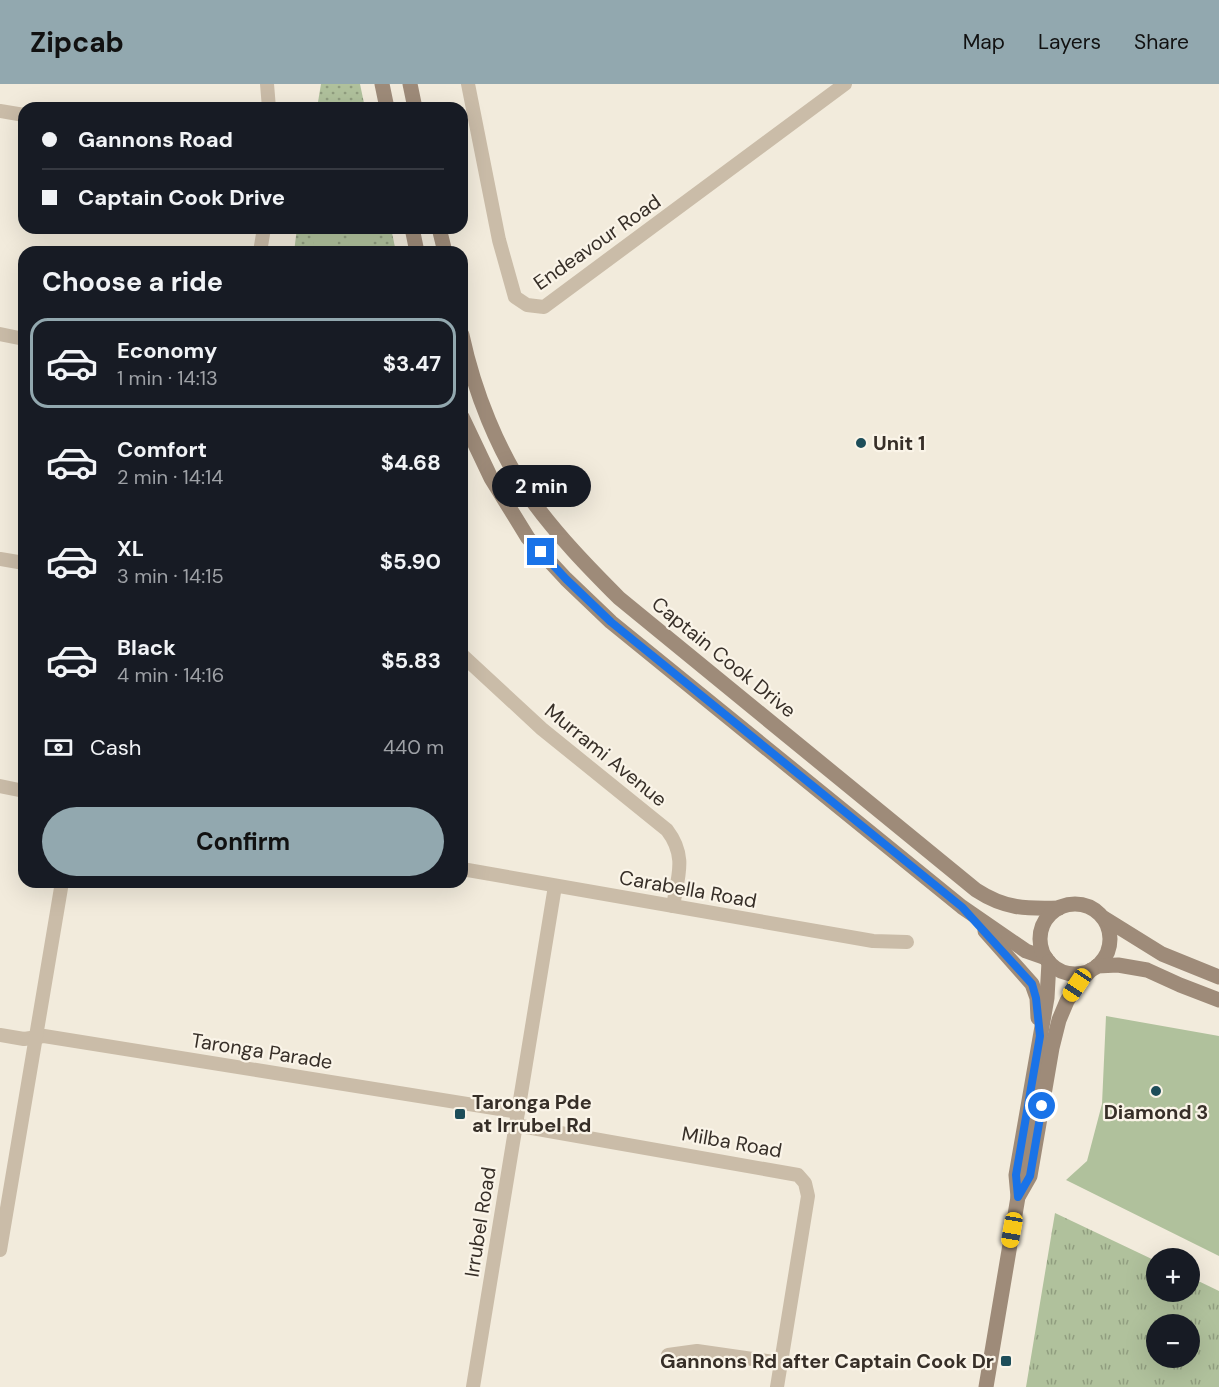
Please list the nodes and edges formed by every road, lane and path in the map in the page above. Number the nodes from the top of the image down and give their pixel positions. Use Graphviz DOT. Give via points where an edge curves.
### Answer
graph roads {
  1 [pos="267,84"];
  2 [pos="382,84"];
  3 [pos="410,84"];
  4 [pos="468,84"];
  5 [pos="845,84"];
  6 [pos="268,102"];
  7 [pos="386,102"];
  8 [pos="414,102"];
  9 [pos="0,111"];
  10 [pos="18,114"];
  11 [pos="0,334"];
  12 [pos="18,338"];
  13 [pos="468,355"];
  14 [pos="468,430"];
  15 [pos="0,559"];
  16 [pos="18,562"];
  17 [pos="468,661"];
  18 [pos="0,786"];
  19 [pos="18,789"];
  20 [pos="468,870"];
  21 [pos="555,886"];
  22 [pos="61,888"];
  23 [pos="673,906"];
  24 [pos="962,907"];
  25 [pos="1059,908"];
  26 [pos="1104,918"];
  27 [pos="907,942"];
  28 [pos="1048,960"];
  29 [pos="1094,968"];
  30 [pos="1219,977"];
  31 [pos="1219,1000"];
  32 [pos="0,1035"];
  33 [pos="35,1036"];
  34 [pos="1040,1036"];
  35 [pos="517,1119"];
  36 [pos="1018,1197"];
  37 [pos="0,1250"];
  38 [pos="668,1355"];
  39 [pos="781,1363"];
  40 [pos="473,1387"];
  41 [pos="777,1387"];
  42 [pos="986,1387"];
  1 -- 6 [label="street"];
  2 -- 7 [label="main road"];
  3 -- 8 [label="main road"];
  4 -- 5 [label="street, Endeavour Road" via="514,297 527,305 544,307"];
  9 -- 10 [label="street"];
  11 -- 12 [label="street"];
  13 -- 25 [label="main road, Captain Cook Drive" via="483,404 530,498 573,552 619,598 976,890 1002,905"];
  14 -- 24 [label="main road" via="491,478 528,538 566,579 611,622"];
  15 -- 16 [label="street"];
  17 -- 23 [label="street, Murrami Avenue" via="542,729 667,830 680,853"];
  18 -- 19 [label="street"];
  20 -- 21 [label="street, Carabella Road"];
  21 -- 23 [label="street, Carabella Road"];
  21 -- 35 [label="street, Irrubel Road"];
  22 -- 33 [label="street"];
  23 -- 27 [label="street, Carabella Road" via="873,941"];
  24 -- 28 [label="main road" via="1026,951"];
  24 -- 34 [label="main road" via="1032,984"];
  25 -- 26 [label="main road" via="1083,905"];
  25 -- 28 [label="main road" via="1044,922 1041,932 1040,942"];
  26 -- 29 [label="main road" via="1110,944 1106,956"];
  26 -- 30 [label="main road" via="1162,954"];
  28 -- 29 [label="main road" via="1074,974"];
  28 -- 34 [label="main road"];
  29 -- 31 [label="main road" via="1118,965 1147,970"];
  29 -- 36 [label="main road" via="1077,985 1059,1020 1030,1176"];
  32 -- 33 [label="street, Taronga Parade"];
  33 -- 35 [label="street, Taronga Parade" via="176,1057"];
  33 -- 37 [label="street"];
  34 -- 36 [label="main road" via="1016,1175"];
  35 -- 39 [label="street, Milba Road" via="798,1174 808,1196"];
  35 -- 40 [label="street, Irrubel Road"];
  36 -- 42 [label="main road"];
  38 -- 39 [label="street" via="697,1351"];
  39 -- 41 [label="street, Milba Road"];
}
